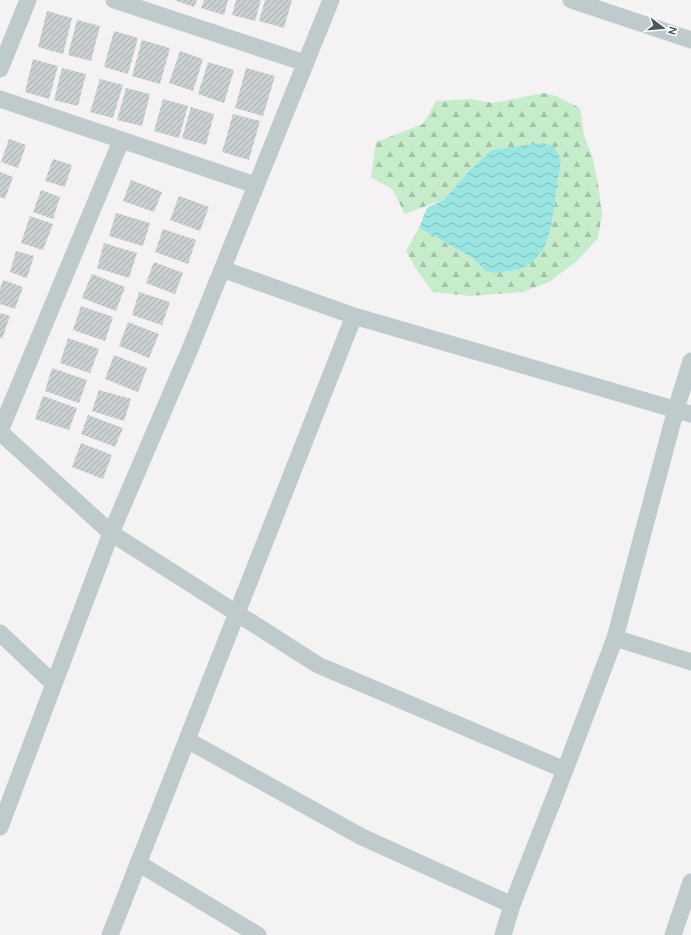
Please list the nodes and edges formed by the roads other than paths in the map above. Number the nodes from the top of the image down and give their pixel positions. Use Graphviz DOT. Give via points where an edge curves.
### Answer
graph roads {
  1 [pos="28,0"];
  2 [pos="114,0"];
  3 [pos="331,0"];
  4 [pos="571,0"];
  5 [pos="691,40"];
  6 [pos="306,62"];
  7 [pos="0,69"];
  8 [pos="0,99"];
  9 [pos="122,141"];
  10 [pos="255,185"];
  11 [pos="222,269"];
  12 [pos="354,316"];
  13 [pos="691,361"];
  14 [pos="684,412"];
  15 [pos="0,432"];
  16 [pos="111,533"];
  17 [pos="237,614"];
  18 [pos="0,633"];
  19 [pos="615,638"];
  20 [pos="691,662"];
  21 [pos="54,684"];
  22 [pos="187,740"];
  23 [pos="565,770"];
  24 [pos="0,827"];
  25 [pos="138,863"];
  26 [pos="691,882"];
  27 [pos="512,905"];
  28 [pos="686,918"];
  29 [pos="110,935"];
  30 [pos="258,935"];
  31 [pos="502,935"];
  32 [pos="673,935"];
  1 -- 7 [label="street"];
  2 -- 6 [label="street"];
  3 -- 6 [label="street"];
  4 -- 5 [label="street"];
  6 -- 10 [label="street"];
  8 -- 9 [label="street"];
  9 -- 10 [label="street"];
  9 -- 15 [label="street"];
  10 -- 11 [label="street"];
  11 -- 12 [label="street"];
  11 -- 16 [label="street"];
  12 -- 14 [label="street"];
  12 -- 17 [label="street"];
  13 -- 14 [label="street"];
  14 -- 19 [label="street"];
  15 -- 16 [label="street"];
  16 -- 17 [label="street"];
  16 -- 21 [label="street"];
  17 -- 22 [label="street"];
  17 -- 23 [label="street" via="318,665"];
  18 -- 21 [label="street"];
  19 -- 20 [label="street"];
  19 -- 23 [label="street"];
  21 -- 24 [label="street"];
  22 -- 25 [label="street"];
  22 -- 27 [label="street" via="362,837"];
  23 -- 27 [label="street"];
  25 -- 29 [label="street"];
  25 -- 30 [label="street"];
  26 -- 28 [label="street"];
  27 -- 31 [label="street"];
  28 -- 32 [label="street"];
}
